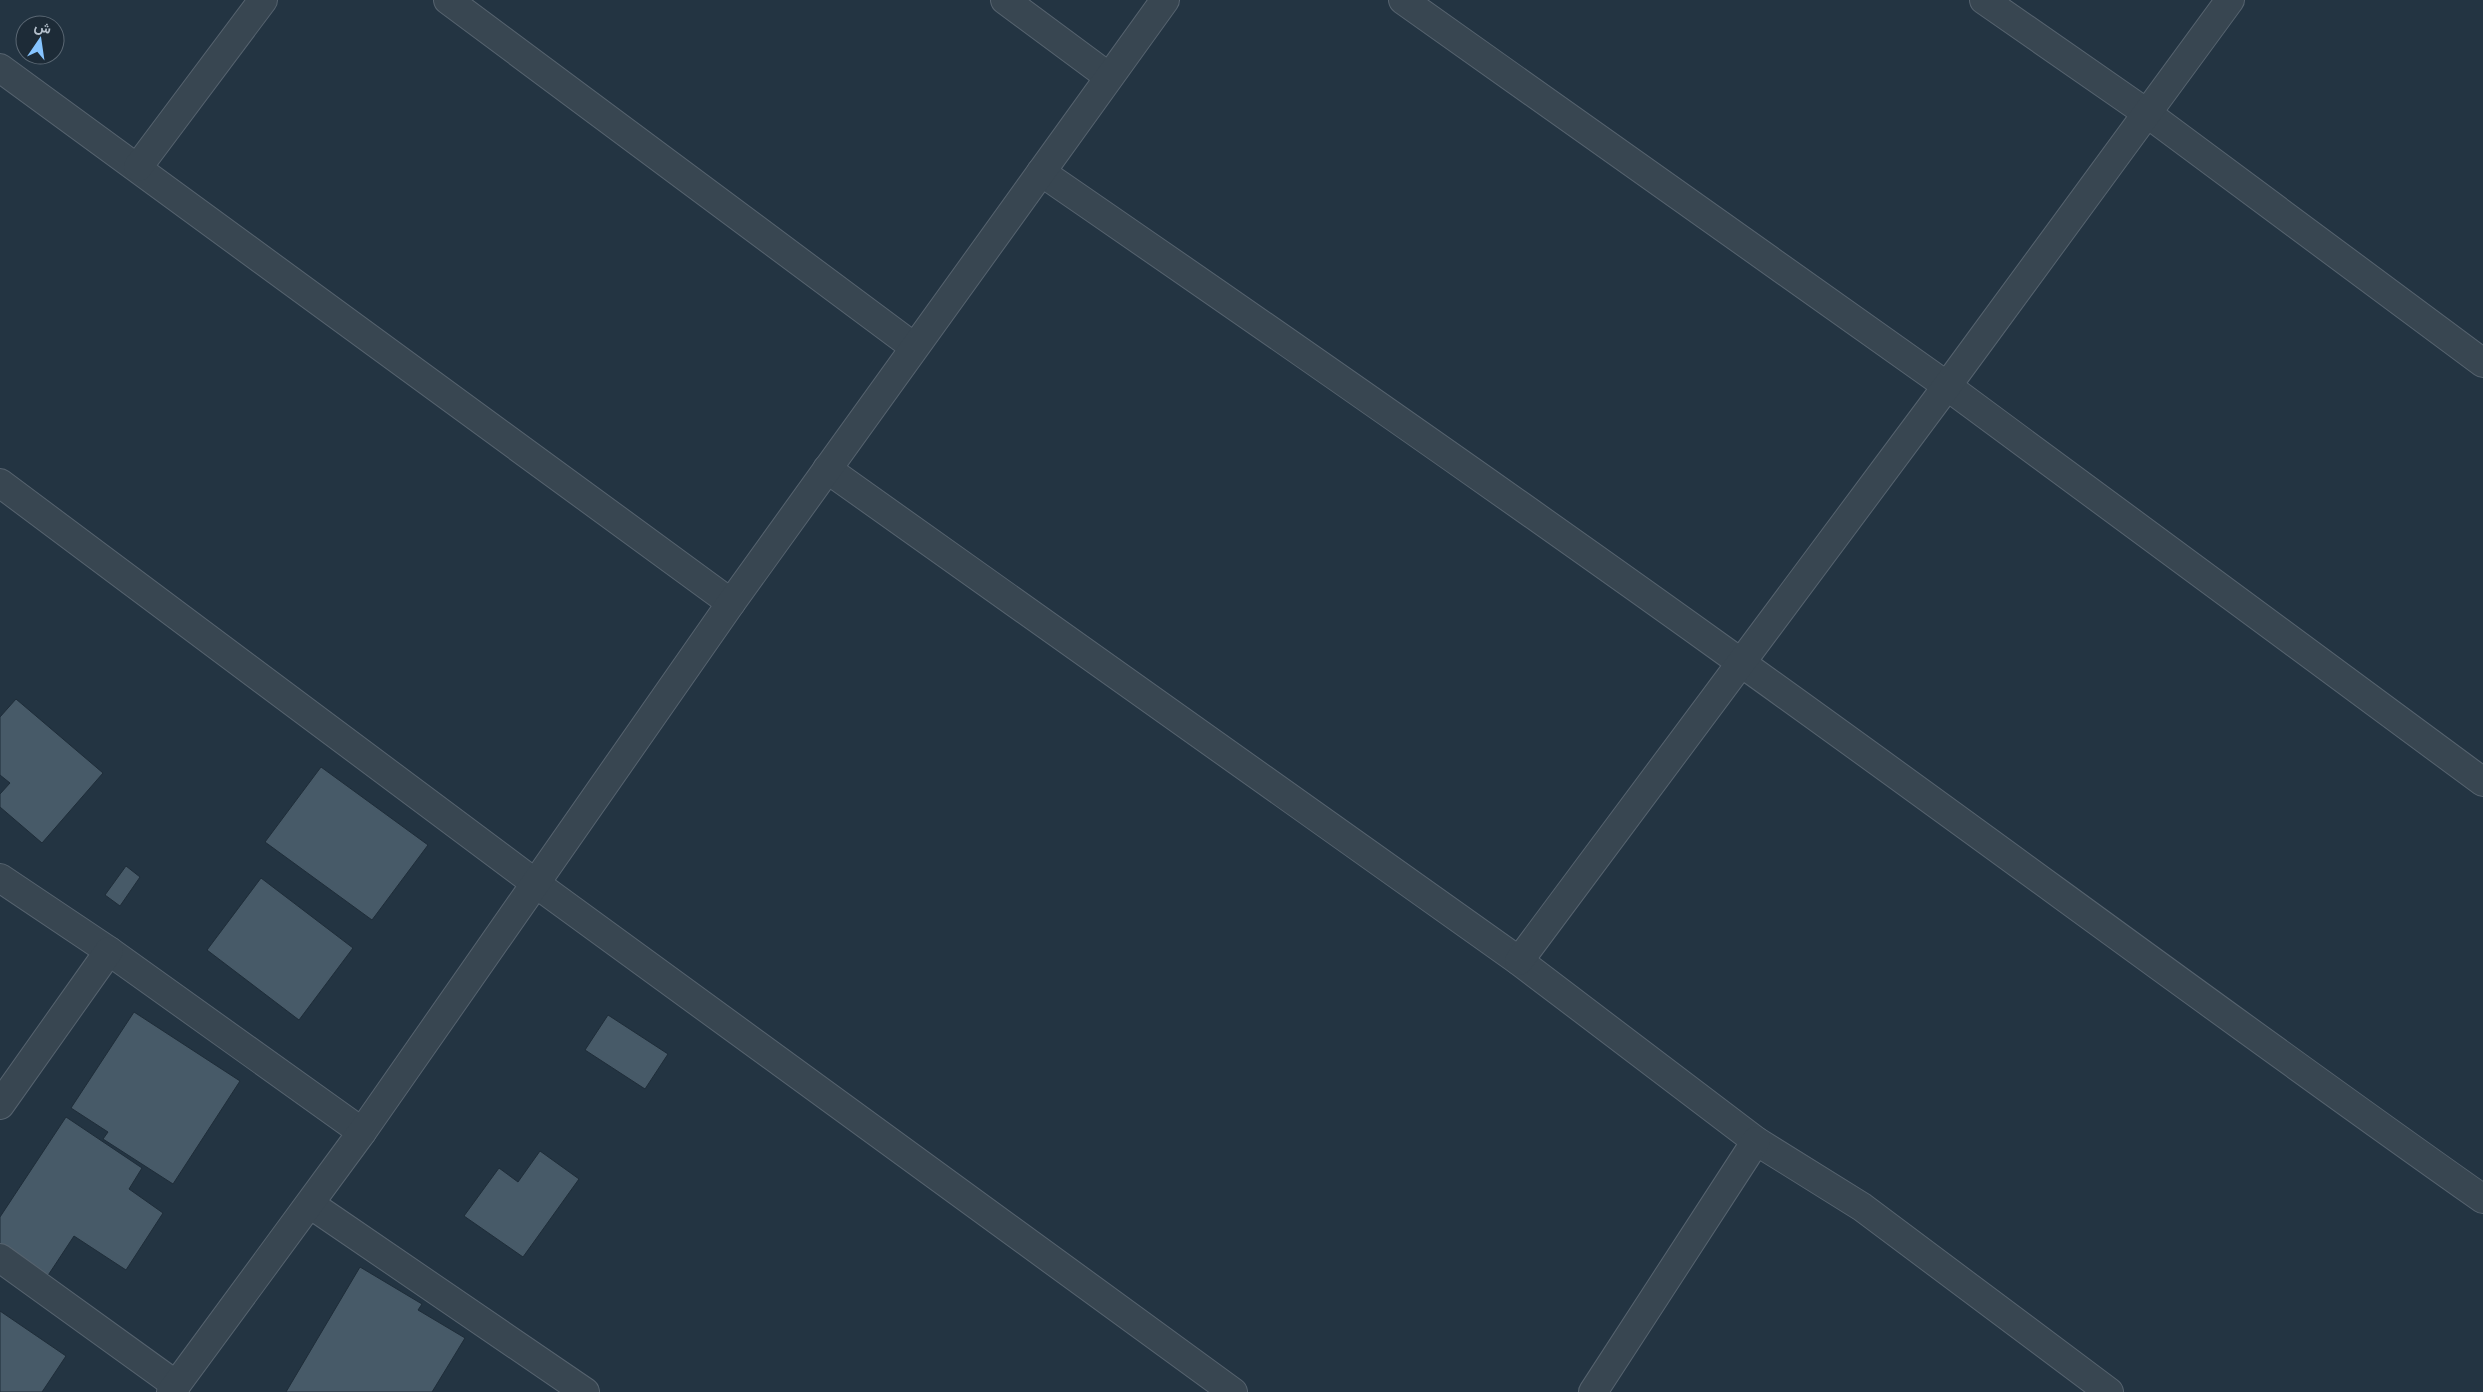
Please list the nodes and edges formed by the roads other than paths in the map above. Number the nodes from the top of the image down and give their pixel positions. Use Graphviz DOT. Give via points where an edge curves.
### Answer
graph roads {
  1 [pos="263,0"];
  2 [pos="448,0"];
  3 [pos="1004,0"];
  4 [pos="1165,0"];
  5 [pos="1403,0"];
  6 [pos="1984,0"];
  7 [pos="2230,0"];
  8 [pos="0,68"];
  9 [pos="1109,77"];
  10 [pos="2148,114"];
  11 [pos="138,167"];
  12 [pos="1041,172"];
  13 [pos="914,347"];
  14 [pos="2483,362"];
  15 [pos="1947,386"];
  16 [pos="827,469"];
  17 [pos="0,483"];
  18 [pos="731,603"];
  19 [pos="1742,663"];
  20 [pos="2483,782"];
  21 [pos="0,878"];
  22 [pos="535,883"];
  23 [pos="109,952"];
  24 [pos="1519,961"];
  25 [pos="0,1105"];
  26 [pos="362,1132"];
  27 [pos="1756,1141"];
  28 [pos="2483,1198"];
  29 [pos="310,1204"];
  30 [pos="0,1258"];
  31 [pos="174,1388"];
  32 [pos="585,1392"];
  33 [pos="1233,1392"];
  34 [pos="1592,1392"];
  35 [pos="2109,1392"];
  1 -- 11 [label="street"];
  2 -- 13 [label="street"];
  3 -- 9 [label="street"];
  4 -- 9 [label="street"];
  5 -- 15 [label="street"];
  6 -- 10 [label="street"];
  7 -- 10 [label="street"];
  8 -- 11 [label="street"];
  9 -- 12 [label="street"];
  10 -- 14 [label="street"];
  10 -- 15 [label="street"];
  11 -- 18 [label="street"];
  12 -- 13 [label="street"];
  12 -- 19 [label="street" via="1330,371"];
  13 -- 16 [label="street"];
  15 -- 19 [label="street"];
  15 -- 20 [label="street"];
  16 -- 18 [label="street"];
  16 -- 24 [label="street"];
  17 -- 22 [label="street"];
  18 -- 22 [label="street"];
  19 -- 24 [label="street"];
  19 -- 28 [label="street" via="2280,1055"];
  21 -- 23 [label="street"];
  22 -- 26 [label="street"];
  22 -- 33 [label="street"];
  23 -- 25 [label="street"];
  23 -- 26 [label="street"];
  24 -- 27 [label="street"];
  26 -- 29 [label="street"];
  27 -- 34 [label="street"];
  27 -- 35 [label="street" via="1862,1207"];
  29 -- 31 [label="street"];
  29 -- 32 [label="street"];
  30 -- 31 [label="street"];
}
